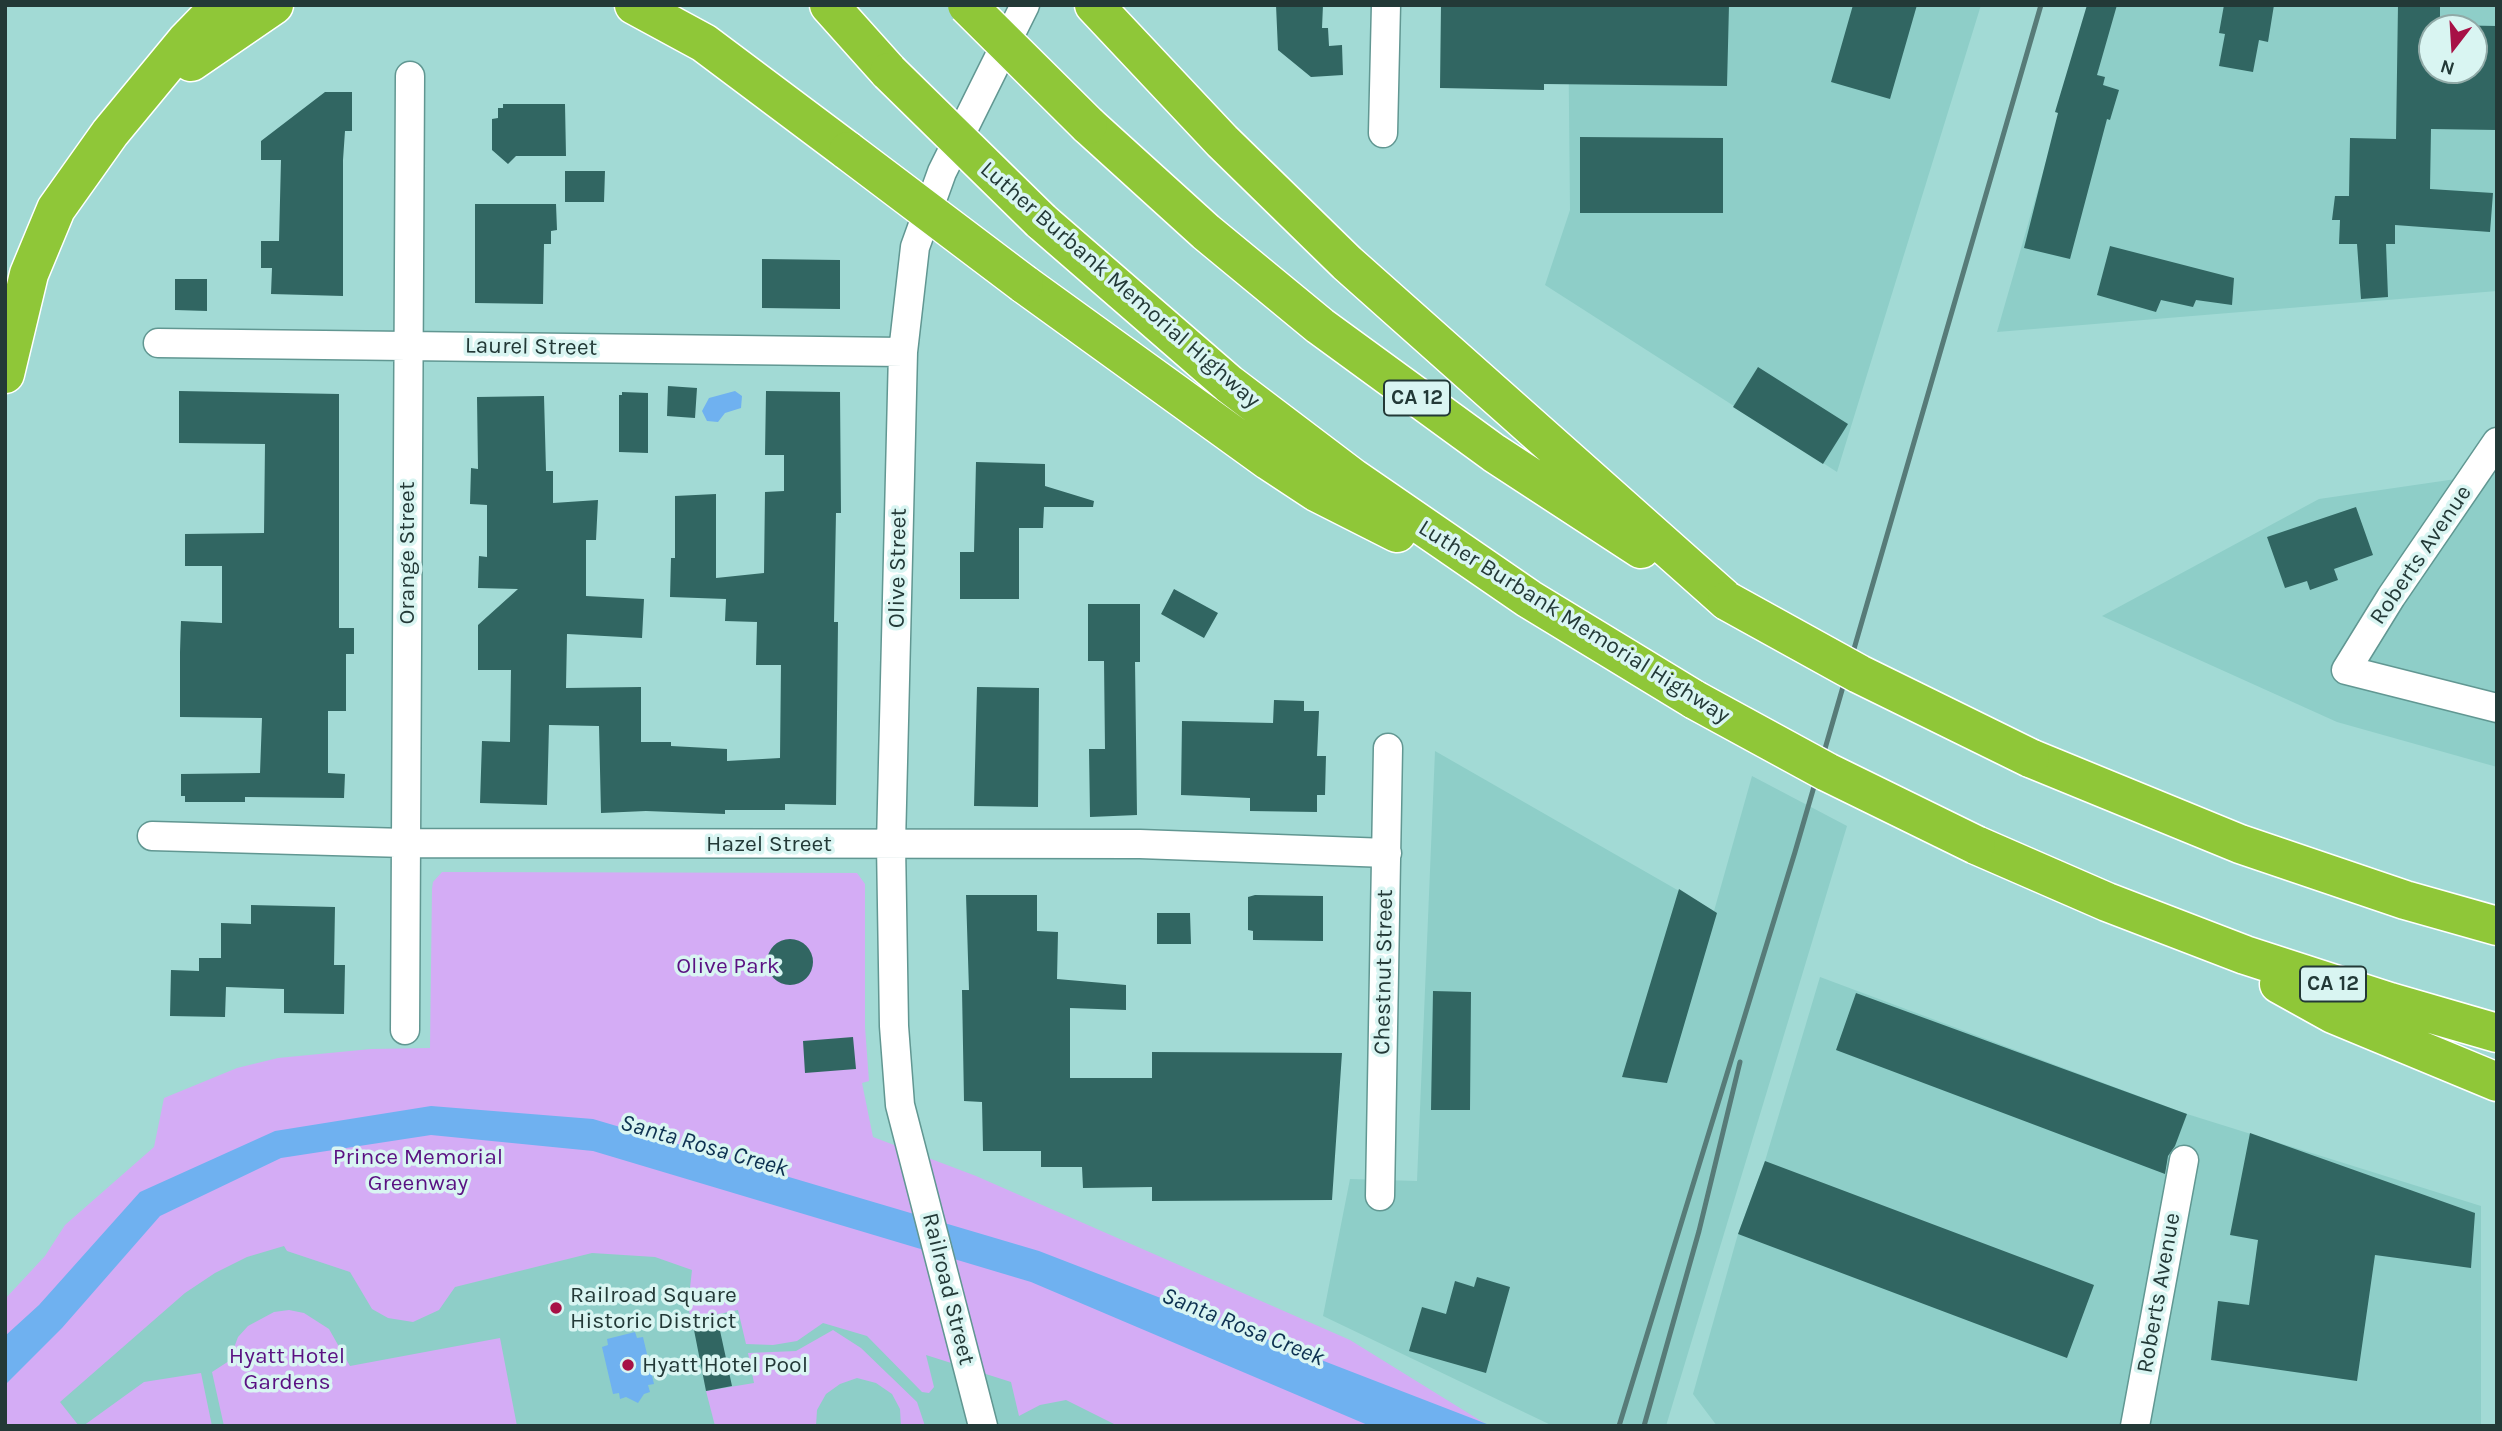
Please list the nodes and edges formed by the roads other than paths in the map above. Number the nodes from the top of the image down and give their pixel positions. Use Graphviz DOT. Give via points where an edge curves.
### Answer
graph roads {
  1 [pos="221,5"];
  2 [pos="274,5"];
  3 [pos="634,5"];
  4 [pos="829,5"];
  5 [pos="967,5"];
  6 [pos="1025,5"];
  7 [pos="1094,5"];
  8 [pos="1386,5"];
  9 [pos="410,76"];
  10 [pos="131,109"];
  11 [pos="1383,133"];
  12 [pos="158,343"];
  13 [pos="408,345"];
  14 [pos="903,352"];
  15 [pos="5,374"];
  16 [pos="2497,442"];
  17 [pos="1529,599"];
  18 [pos="1727,601"];
  19 [pos="2497,708"];
  20 [pos="1388,748"];
  21 [pos="152,835"];
  22 [pos="405,843"];
  23 [pos="891,844"];
  24 [pos="1387,853"];
  25 [pos="2405,900"];
  26 [pos="2497,913"];
  27 [pos="2497,926"];
  28 [pos="2172,927"];
  29 [pos="405,1030"];
  30 [pos="2497,1032"];
  31 [pos="2497,1082"];
  32 [pos="914,1153"];
  33 [pos="2184,1160"];
  34 [pos="1380,1196"];
  35 [pos="983,1426"];
  36 [pos="2135,1426"];
  1 -- 10 [label="highway"];
  2 -- 10 [label="highway"];
  3 -- 17 [label="highway, bridge" via="704,43 1171,392 1316,492"];
  4 -- 17 [label="highway, Luther Burbank Memorial Highway / CA 12, bridge" via="889,72 1041,221 1229,384 1411,520"];
  5 -- 18 [label="highway, CA 12, bridge" via="1088,125 1262,281 1376,369 1543,487"];
  6 -- 14 [label="street, Olive Street" via="942,172 915,247"];
  7 -- 18 [label="highway" via="1222,141 1347,263"];
  8 -- 11 [label="street"];
  9 -- 13 [label="street, Orange Street"];
  10 -- 15 [label="highway" via="89,158 57,209 29,274"];
  12 -- 13 [label="street, Laurel Street"];
  13 -- 14 [label="street, Laurel Street"];
  13 -- 22 [label="street, Orange Street"];
  14 -- 23 [label="street, Olive Street"];
  16 -- 19 [label="street, Roberts Avenue" via="2346,670"];
  17 -- 28 [label="highway, Luther Burbank Memorial Highway / CA 12, bridge" via="1695,700 1839,778 1976,845"];
  18 -- 25 [label="highway, CA 12, bridge" via="1859,674 2030,758 2240,844"];
  20 -- 24 [label="street, Chestnut Street"];
  21 -- 22 [label="street, Hazel Street"];
  22 -- 23 [label="street, Hazel Street"];
  22 -- 29 [label="street, Orange Street"];
  23 -- 24 [label="street, Hazel Street" via="1140,844"];
  23 -- 32 [label="street, Olive Street" via="894,1026 900,1105"];
  24 -- 34 [label="street, Chestnut Street"];
  25 -- 26 [label="highway"];
  25 -- 27 [label="highway, CA 12"];
  28 -- 30 [label="highway, Luther Burbank Memorial Highway / CA 12" via="2314,978"];
  28 -- 31 [label="highway" via="2333,1014"];
  32 -- 35 [label="street, Railroad Street"];
  33 -- 36 [label="street, Roberts Avenue"];
}
